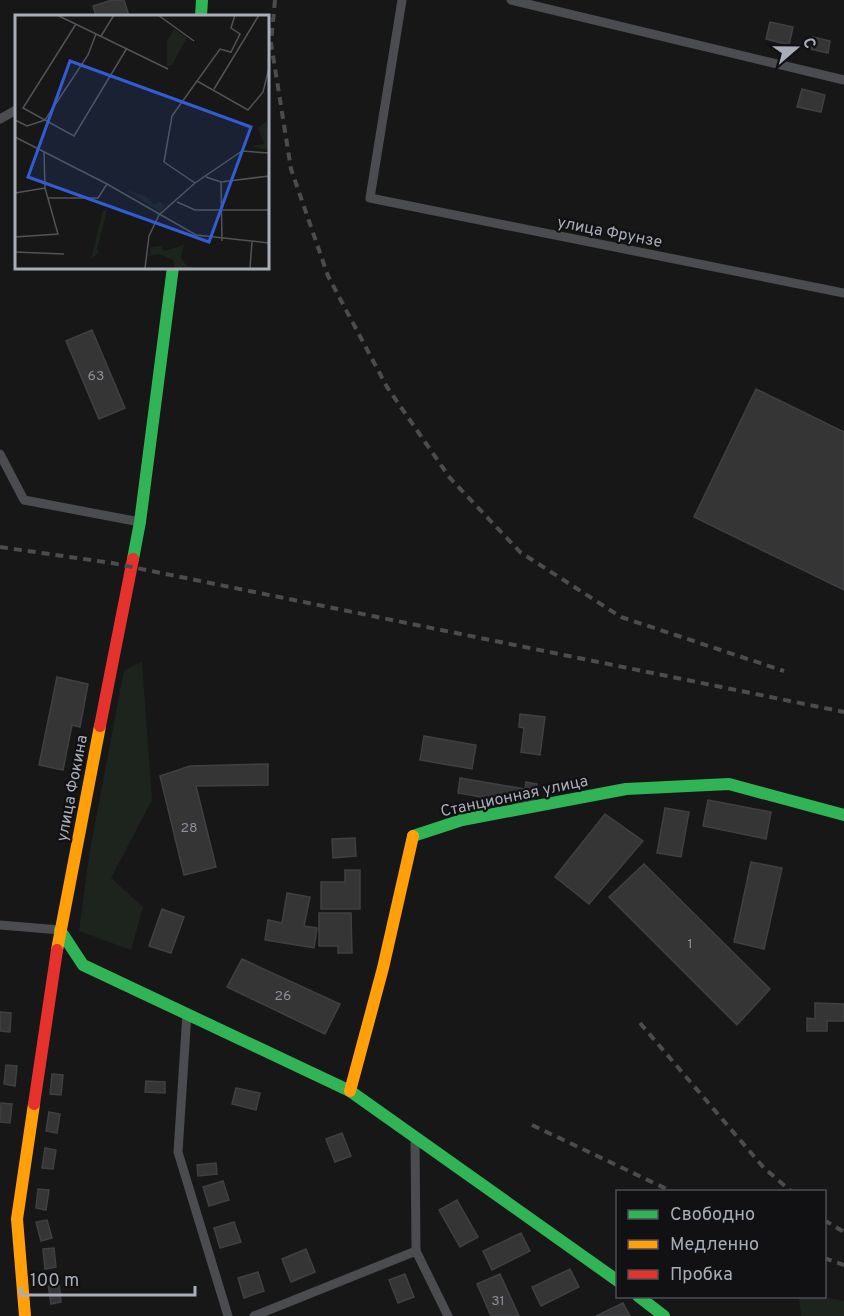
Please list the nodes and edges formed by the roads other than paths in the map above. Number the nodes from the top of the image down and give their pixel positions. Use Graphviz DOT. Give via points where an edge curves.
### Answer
graph roads {
  1 [pos="202,0"];
  2 [pos="402,0"];
  3 [pos="511,0"];
  4 [pos="201,15"];
  5 [pos="844,80"];
  6 [pos="15,110"];
  7 [pos="0,118"];
  8 [pos="173,268"];
  9 [pos="844,293"];
  10 [pos="0,454"];
  11 [pos="141,522"];
  12 [pos="844,815"];
  13 [pos="0,925"];
  14 [pos="60,930"];
  15 [pos="187,1013"];
  16 [pos="350,1090"];
  17 [pos="415,1137"];
  18 [pos="416,1251"];
  19 [pos="616,1280"];
  20 [pos="641,1298"];
  21 [pos="25,1316"];
  22 [pos="228,1316"];
  23 [pos="254,1316"];
  24 [pos="448,1316"];
  25 [pos="664,1316"];
  1 -- 4 [label="street"];
  2 -- 9 [label="street, улица Фрунзе" via="370,198"];
  3 -- 5 [label="street"];
  6 -- 7 [label="street"];
  8 -- 11 [label="street, улица Фокина"];
  10 -- 11 [label="street" via="24,500"];
  11 -- 14 [label="street, улица Фокина"];
  12 -- 16 [label="street, Станционная улица" via="729,784 626,789 462,820 413,836"];
  13 -- 14 [label="street"];
  14 -- 15 [label="street" via="83,965"];
  14 -- 21 [label="street, улица Фокина" via="17,1219"];
  15 -- 16 [label="street"];
  15 -- 22 [label="street" via="178,1152"];
  16 -- 17 [label="street"];
  17 -- 18 [label="street"];
  17 -- 19 [label="street"];
  18 -- 23 [label="street"];
  18 -- 24 [label="street"];
  20 -- 25 [label="street"];
}
